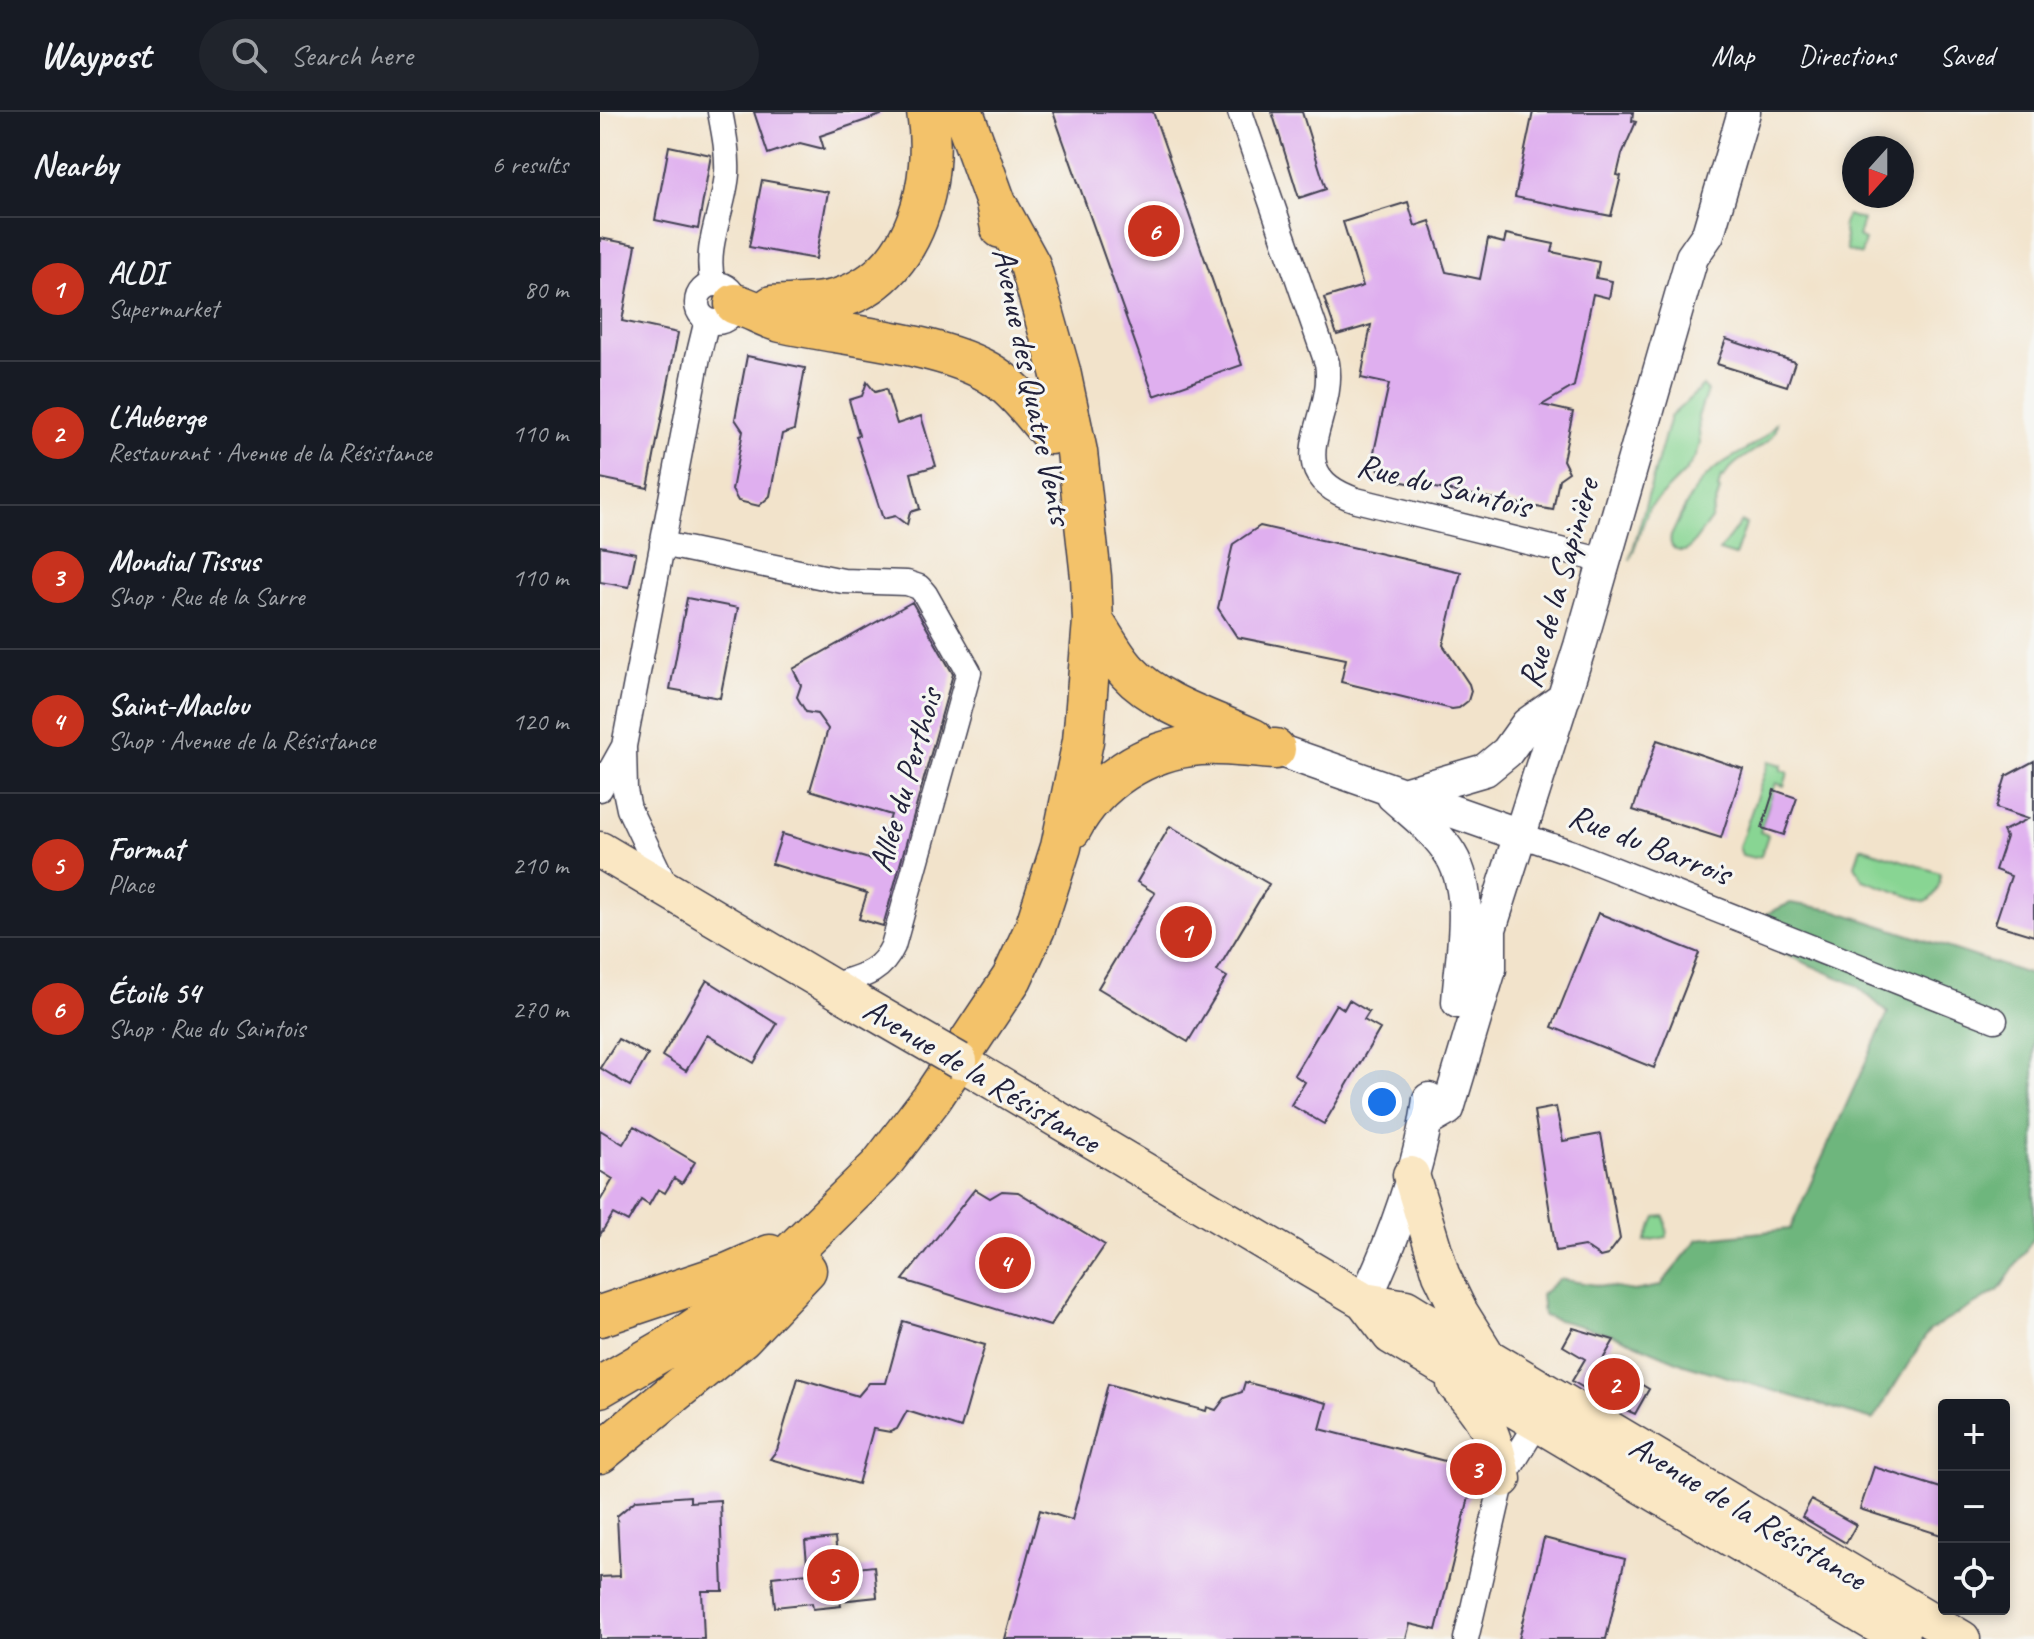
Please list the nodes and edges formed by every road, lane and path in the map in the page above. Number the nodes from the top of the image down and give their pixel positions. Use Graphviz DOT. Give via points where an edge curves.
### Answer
graph roads {
  1 [pos="720,112"];
  2 [pos="927,112"];
  3 [pos="963,112"];
  4 [pos="1240,112"];
  5 [pos="1721,112"];
  6 [pos="1744,112"];
  7 [pos="996,203"];
  8 [pos="1692,257"];
  9 [pos="727,304"];
  10 [pos="1051,434"];
  11 [pos="662,544"];
  12 [pos="1605,561"];
  13 [pos="1093,621"];
  14 [pos="1564,698"];
  15 [pos="624,746"];
  16 [pos="1275,749"];
  17 [pos="600,789"];
  18 [pos="1394,791"];
  19 [pos="1520,835"];
  20 [pos="1061,847"];
  21 [pos="600,850"];
  22 [pos="667,889"];
  23 [pos="1490,929"];
  24 [pos="844,994"];
  25 [pos="1458,1002"];
  26 [pos="1995,1020"];
  27 [pos="947,1077"];
  28 [pos="1427,1121"];
  29 [pos="1411,1175"];
  30 [pos="854,1192"];
  31 [pos="807,1238"];
  32 [pos="1364,1301"];
  33 [pos="600,1316"];
  34 [pos="1487,1356"];
  35 [pos="1435,1362"];
  36 [pos="600,1387"];
  37 [pos="1538,1422"];
  38 [pos="600,1453"];
  39 [pos="1683,1473"];
  40 [pos="1503,1479"];
  41 [pos="1466,1639"];
  42 [pos="1901,1639"];
  43 [pos="1962,1639"];
  1 -- 9 [label="street" via="727,177 710,258"];
  2 -- 9 [label="main road" via="930,157 916,226 887,269 847,296 827,301"];
  3 -- 7 [label="main road, Avenue des Quatre Vents"];
  4 -- 12 [label="street, Rue du Saintois" via="1327,363 1329,384 1314,446 1318,478 1336,494 1356,500"];
  5 -- 8 [label="street, Rue de la Sapinière" via="1690,227"];
  6 -- 8 [label="street, Rue de la Sapinière" via="1708,234"];
  7 -- 10 [label="main road, Avenue des Quatre Vents"];
  7 -- 13 [label="main road, Avenue des Quatre Vents" via="1030,265 1060,371 1077,452"];
  8 -- 12 [label="street, Rue de la Sapinière"];
  9 -- 10 [label="main road" via="776,321 974,364 1017,395"];
  9 -- 11 [label="street"];
  10 -- 27 [label="main road, Avenue des Quatre Vents" via="1069,607 1066,697 1043,824 1018,905"];
  11 -- 15 [label="street"];
  11 -- 24 [label="street, Allée du Perthois" via="843,581 919,587 969,672 893,946 876,970"];
  12 -- 14 [label="street, Rue de la Sapinière"];
  13 -- 16 [label="main road" via="1140,684"];
  13 -- 20 [label="main road, Avenue des Quatre Vents" via="1085,729"];
  14 -- 18 [label="street" via="1527,724 1507,752 1485,770"];
  14 -- 19 [label="street, Rue de la Sapinière"];
  15 -- 17 [label="street"];
  15 -- 22 [label="street" via="629,809"];
  16 -- 18 [label="street, Rue du Barrois"];
  16 -- 20 [label="main road" via="1202,745 1152,757 1100,789"];
  18 -- 19 [label="street, Rue du Barrois"];
  18 -- 25 [label="street" via="1440,839 1461,878"];
  19 -- 23 [label="street, Rue de la Sapinière"];
  19 -- 26 [label="street, Rue du Barrois"];
  20 -- 27 [label="main road, Avenue des Quatre Vents" via="1035,928 1012,978"];
  21 -- 22 [label="main road, Avenue de la Résistance"];
  22 -- 24 [label="main road, Avenue de la Résistance"];
  23 -- 25 [label="street, Rue de la Sapinière" via="1474,950"];
  23 -- 28 [label="street, Rue de la Sapinière" via="1490,969 1448,1109"];
  24 -- 32 [label="main road, Avenue de la Résistance, bridge"];
  25 -- 28 [label="street, Rue de la Sapinière" via="1428,1101"];
  27 -- 30 [label="main road, Avenue des Quatre Vents"];
  28 -- 29 [label="street, Rue de la Sapinière"];
  29 -- 32 [label="street, Rue de la Sapinière" via="1386,1257"];
  29 -- 34 [label="main road" via="1441,1274"];
  30 -- 31 [label="main road, Avenue des Quatre Vents"];
  30 -- 38 [label="main road" via="817,1258 742,1337"];
  31 -- 33 [label="main road" via="729,1273"];
  31 -- 36 [label="main road, Avenue des Quatre Vents" via="738,1299"];
  32 -- 34 [label="main road, Avenue de la Résistance" via="1406,1308"];
  32 -- 35 [label="main road, Avenue de la Résistance" via="1391,1336"];
  34 -- 39 [label="main road, Avenue de la Résistance"];
  35 -- 37 [label="main road, Avenue de la Résistance"];
  35 -- 40 [label="main road" via="1482,1414"];
  37 -- 39 [label="main road" via="1552,1414 1566,1417 1652,1470"];
  37 -- 40 [label="street"];
  37 -- 42 [label="main road, Avenue de la Résistance"];
  39 -- 43 [label="main road, Avenue de la Résistance"];
  40 -- 41 [label="street"];
}
